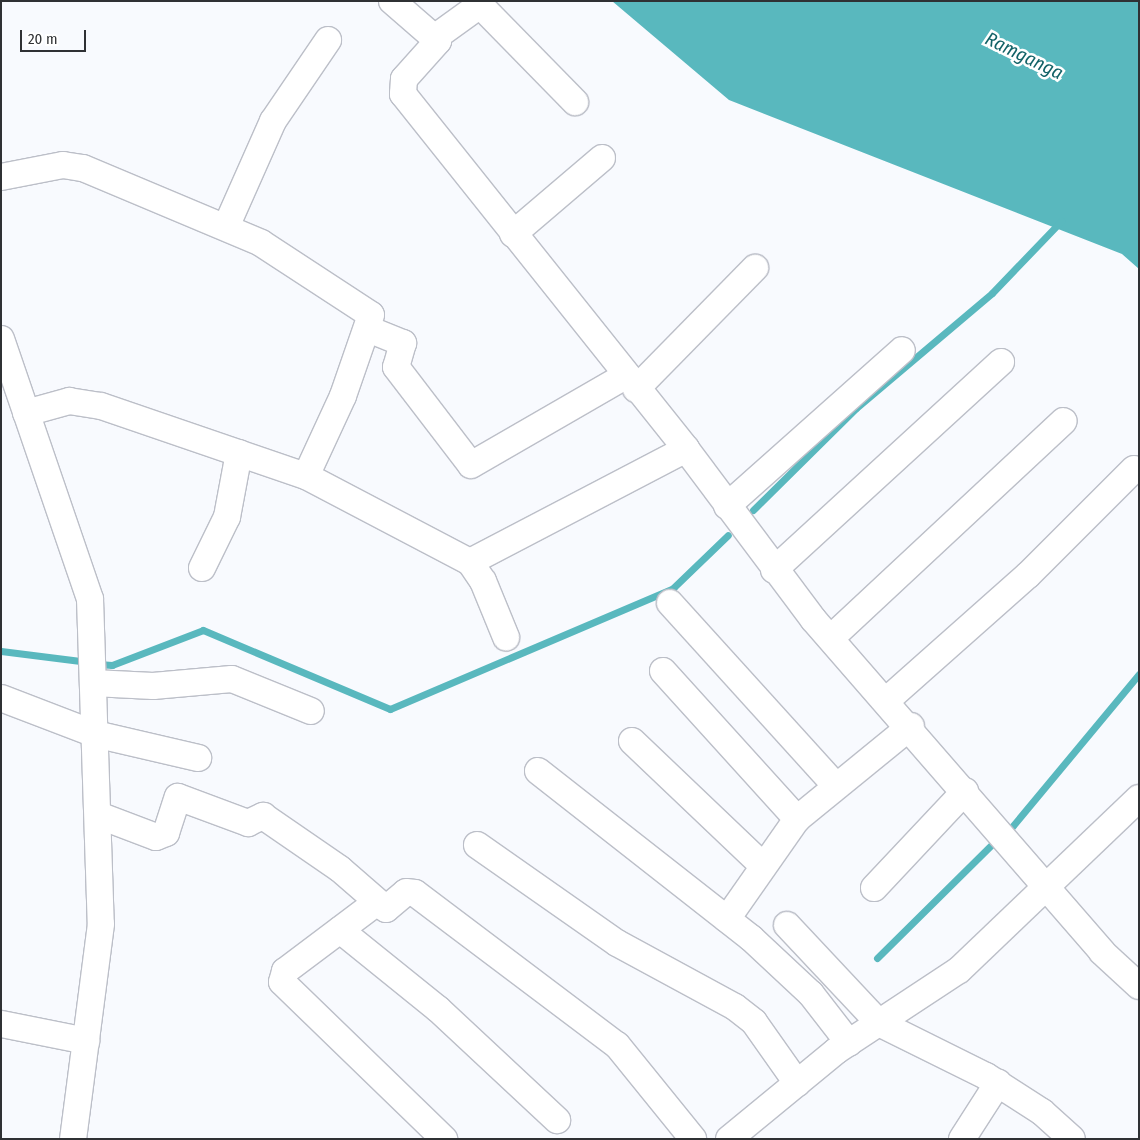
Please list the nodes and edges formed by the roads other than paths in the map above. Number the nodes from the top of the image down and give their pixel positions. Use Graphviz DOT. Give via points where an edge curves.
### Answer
graph roads {
  1 [pos="392,1"];
  2 [pos="437,36"];
  3 [pos="328,40"];
  4 [pos="575,102"];
  5 [pos="602,158"];
  6 [pos="1,177"];
  7 [pos="226,227"];
  8 [pos="513,234"];
  9 [pos="755,268"];
  10 [pos="368,329"];
  11 [pos="1,339"];
  12 [pos="902,350"];
  13 [pos="1001,362"];
  14 [pos="631,382"];
  15 [pos="26,413"];
  16 [pos="1064,421"];
  17 [pos="686,449"];
  18 [pos="239,454"];
  19 [pos="1134,469"];
  20 [pos="306,476"];
  21 [pos="727,506"];
  22 [pos="470,562"];
  23 [pos="202,568"];
  24 [pos="774,570"];
  25 [pos="670,603"];
  26 [pos="506,637"];
  27 [pos="832,638"];
  28 [pos="663,671"];
  29 [pos="93,676"];
  30 [pos="1,698"];
  31 [pos="887,700"];
  32 [pos="311,711"];
  33 [pos="911,726"];
  34 [pos="95,734"];
  35 [pos="632,740"];
  36 [pos="198,758"];
  37 [pos="538,771"];
  38 [pos="835,785"];
  39 [pos="965,791"];
  40 [pos="1135,810"];
  41 [pos="98,815"];
  42 [pos="797,819"];
  43 [pos="477,845"];
  44 [pos="762,865"];
  45 [pos="1046,887"];
  46 [pos="874,888"];
  47 [pos="377,902"];
  48 [pos="727,919"];
  49 [pos="787,925"];
  50 [pos="340,930"];
  51 [pos="1139,986"];
  52 [pos="879,1023"];
  53 [pos="1,1024"];
  54 [pos="86,1041"];
  55 [pos="849,1043"];
  56 [pos="797,1083"];
  57 [pos="998,1083"];
  58 [pos="557,1120"];
  59 [pos="439,1137"];
  60 [pos="1068,1137"];
  61 [pos="73,1139"];
  62 [pos="694,1139"];
  63 [pos="729,1139"];
  64 [pos="962,1139"];
  1 -- 2 [label="street"];
  2 -- 4 [label="street" via="480,5"];
  2 -- 8 [label="street" via="437,44 404,80 403,94"];
  3 -- 7 [label="street" via="277,114"];
  5 -- 8 [label="street"];
  6 -- 7 [label="street" via="74,165"];
  7 -- 10 [label="street" via="299,264 371,315"];
  8 -- 14 [label="street"];
  9 -- 14 [label="street"];
  10 -- 14 [label="street" via="403,343 396,367 471,464"];
  10 -- 20 [label="street"];
  11 -- 15 [label="street"];
  12 -- 21 [label="street"];
  13 -- 24 [label="street"];
  14 -- 17 [label="street"];
  15 -- 18 [label="street" via="69,401 86,402"];
  15 -- 29 [label="street" via="90,599"];
  16 -- 27 [label="street"];
  17 -- 21 [label="street"];
  17 -- 22 [label="street"];
  18 -- 20 [label="street"];
  18 -- 23 [label="street" via="227,517"];
  19 -- 31 [label="street" via="1028,576"];
  20 -- 22 [label="street"];
  21 -- 24 [label="street"];
  22 -- 26 [label="street" via="483,581"];
  24 -- 27 [label="street"];
  25 -- 38 [label="street"];
  27 -- 31 [label="street"];
  28 -- 42 [label="street"];
  29 -- 32 [label="street" via="153,686 232,679"];
  29 -- 34 [label="street"];
  30 -- 34 [label="street"];
  31 -- 33 [label="street"];
  33 -- 38 [label="street"];
  33 -- 39 [label="street"];
  34 -- 36 [label="street"];
  34 -- 41 [label="street"];
  35 -- 44 [label="street"];
  37 -- 48 [label="street"];
  38 -- 42 [label="street"];
  39 -- 45 [label="street"];
  39 -- 46 [label="street"];
  40 -- 45 [label="street"];
  41 -- 47 [label="street" via="156,837 166,833 178,797 248,823 267,817"];
  41 -- 54 [label="street" via="101,924"];
  42 -- 44 [label="street"];
  43 -- 56 [label="street" via="617,943 735,1007 754,1022"];
  44 -- 48 [label="street"];
  45 -- 51 [label="street" via="1102,952"];
  45 -- 52 [label="street" via="959,970"];
  47 -- 50 [label="street"];
  47 -- 62 [label="street" via="386,909 406,892 415,893 541,985 638,1066"];
  48 -- 55 [label="street" via="811,994"];
  49 -- 52 [label="street"];
  50 -- 58 [label="street" via="438,1009"];
  50 -- 59 [label="street" via="285,971 282,982"];
  52 -- 55 [label="street"];
  52 -- 57 [label="street"];
  53 -- 54 [label="street"];
  54 -- 61 [label="street"];
  55 -- 56 [label="street"];
  56 -- 63 [label="street"];
  57 -- 60 [label="street" via="1042,1112"];
  57 -- 64 [label="street"];
}
